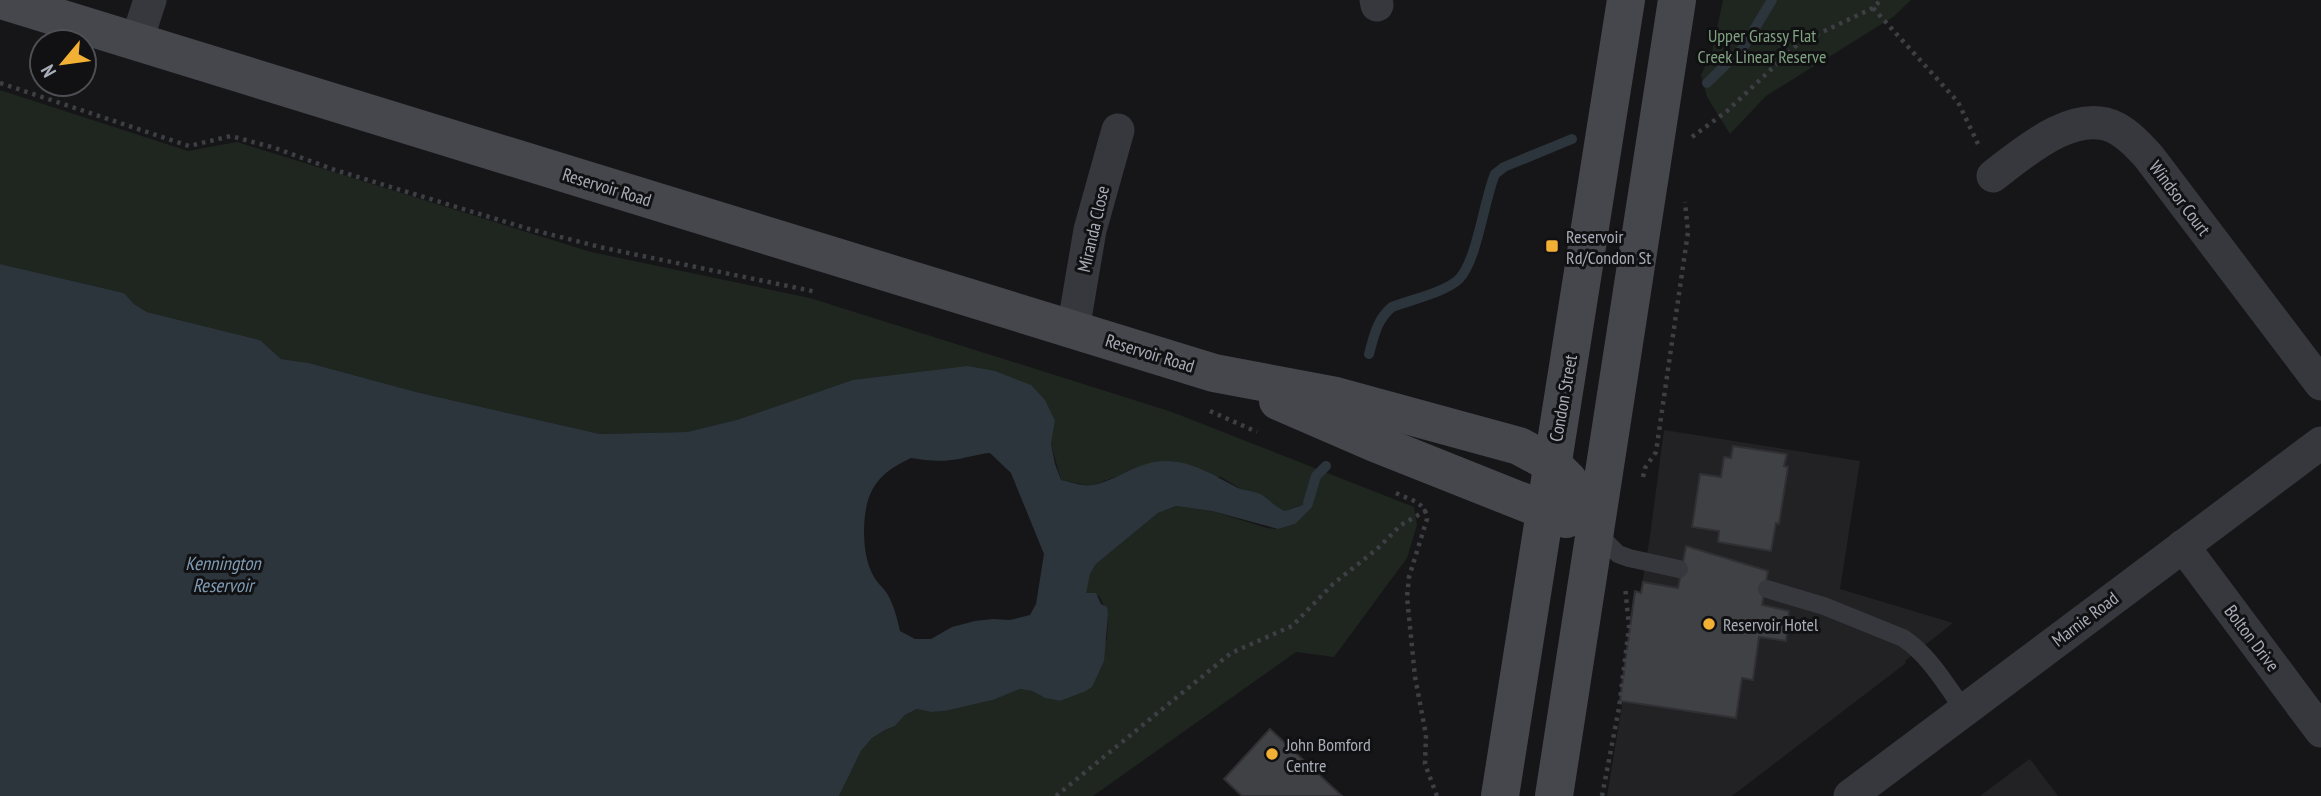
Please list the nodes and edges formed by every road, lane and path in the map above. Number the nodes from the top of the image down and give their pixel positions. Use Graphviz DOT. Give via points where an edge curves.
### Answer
graph roads {
  1 [pos="1,0"];
  2 [pos="150,0"];
  3 [pos="1626,0"];
  4 [pos="1677,0"];
  5 [pos="1881,0"];
  6 [pos="1873,8"];
  7 [pos="136,43"];
  8 [pos="0,83"];
  9 [pos="1118,130"];
  10 [pos="1681,141"];
  11 [pos="1993,176"];
  12 [pos="1684,200"];
  13 [pos="826,295"];
  14 [pos="1073,330"];
  15 [pos="2321,384"];
  16 [pos="1209,391"];
  17 [pos="1268,437"];
  18 [pos="2321,443"];
  19 [pos="1552,464"];
  20 [pos="1642,477"];
  21 [pos="1384,488"];
  22 [pos="1427,510"];
  23 [pos="1544,510"];
  24 [pos="1594,529"];
  25 [pos="2183,546"];
  26 [pos="1629,558"];
  27 [pos="1679,569"];
  28 [pos="1767,589"];
  29 [pos="1964,710"];
  30 [pos="2321,731"];
  31 [pos="1056,796"];
  32 [pos="1437,796"];
  33 [pos="1500,796"];
  34 [pos="1554,796"];
  35 [pos="1602,796"];
  36 [pos="1850,796"];
  1 -- 7 [label="main road, Reservoir Road"];
  2 -- 7 [label="street"];
  3 -- 19 [label="main road, Condon Street"];
  4 -- 24 [label="main road"];
  5 -- 6 [label="path"];
  6 -- 10 [label="path" via="1799,43 1727,111"];
  6 -- 11 [label="path" via="1958,102"];
  7 -- 14 [label="main road, Reservoir Road"];
  8 -- 13 [label="path" via="189,146 231,136 542,232"];
  9 -- 14 [label="street, Miranda Close" via="1090,230"];
  11 -- 15 [label="street, Windsor Court" via="2058,132 2097,123 2115,127 2149,157"];
  12 -- 20 [label="path" via="1688,232 1658,439"];
  14 -- 16 [label="main road, Reservoir Road"];
  16 -- 17 [label="path"];
  16 -- 19 [label="main road, Reservoir Road" via="1336,396 1520,446"];
  16 -- 23 [label="main road, Reservoir Road" via="1375,443"];
  18 -- 25 [label="street, Marnie Road"];
  19 -- 23 [label="main road, Condon Street"];
  19 -- 24 [label="main road, Reservoir Road" via="1576,490"];
  21 -- 22 [label="path"];
  22 -- 31 [label="path" via="1401,525 1292,626 1231,653"];
  22 -- 32 [label="path" via="1407,597 1426,735 1425,764"];
  23 -- 24 [label="main road, Reservoir Road"];
  23 -- 33 [label="main road, Condon Street"];
  24 -- 26 [label="lane" via="1612,549"];
  24 -- 34 [label="main road"];
  25 -- 29 [label="street, Marnie Road"];
  25 -- 30 [label="street, Bolton Drive"];
  26 -- 27 [label="lane"];
  26 -- 35 [label="path" via="1625,583 1629,627"];
  28 -- 29 [label="lane" via="1903,638 1924,657"];
  29 -- 36 [label="street, Marnie Road"];
}
